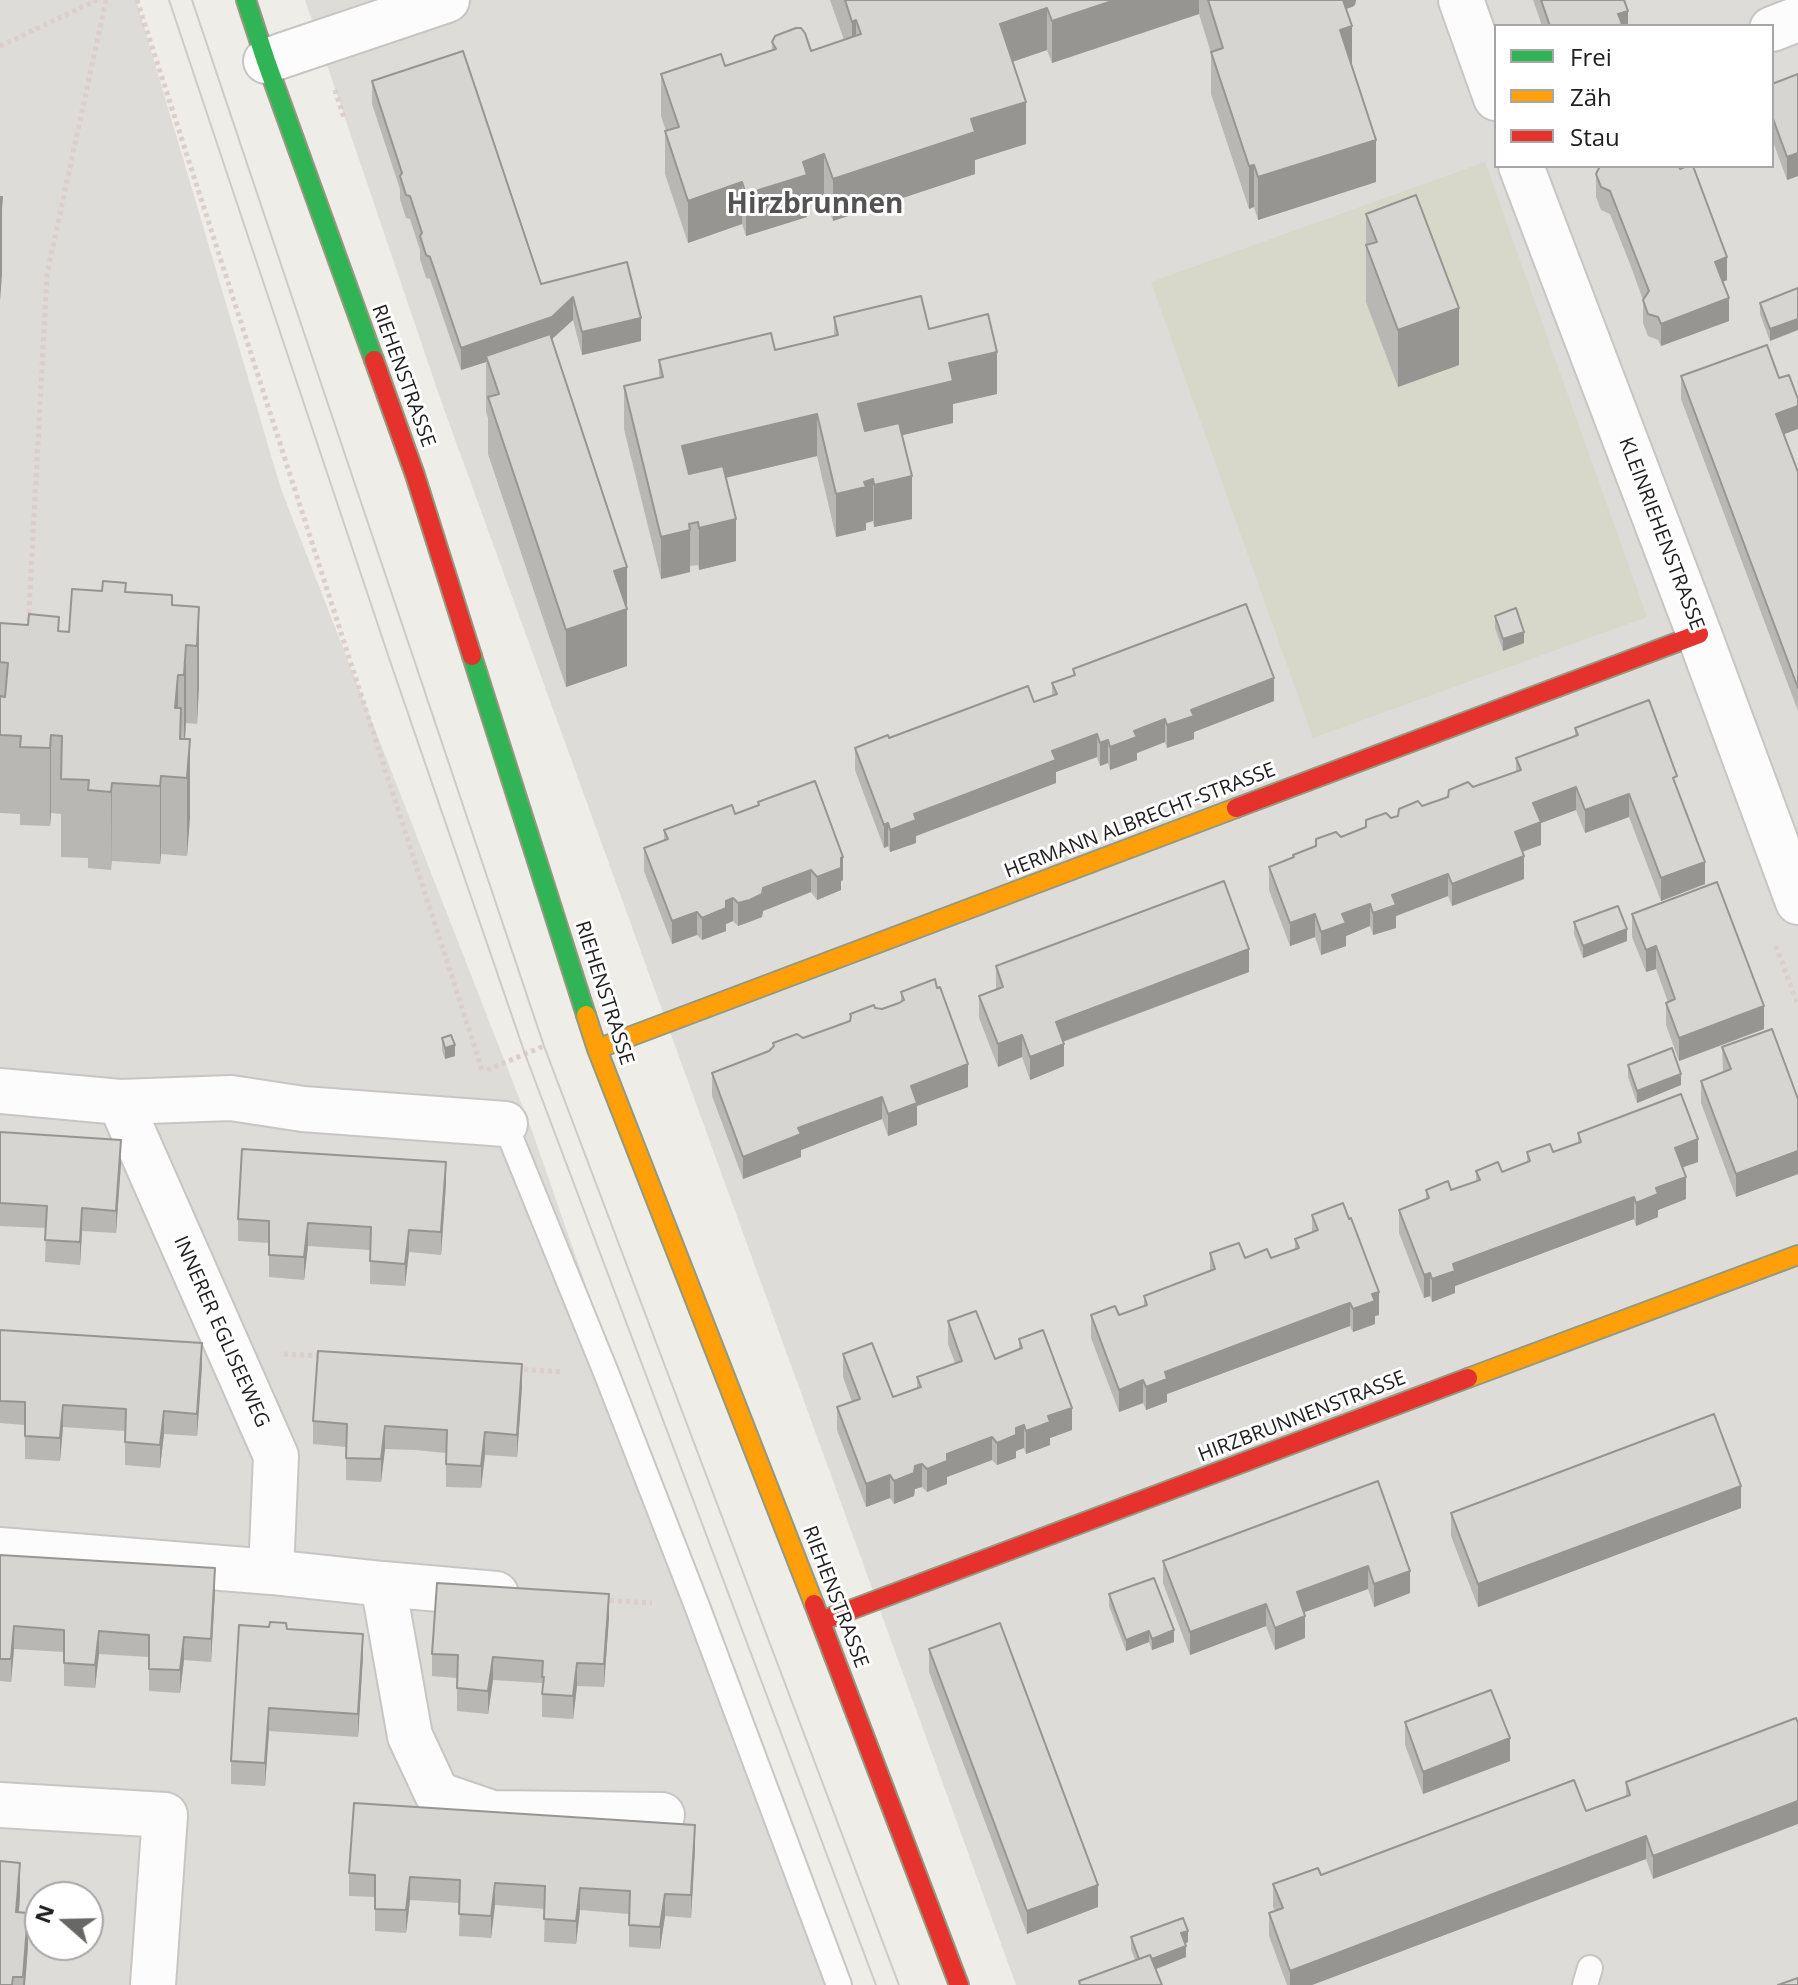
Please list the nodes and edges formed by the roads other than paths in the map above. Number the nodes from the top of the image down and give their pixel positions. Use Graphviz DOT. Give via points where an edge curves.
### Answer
graph roads {
  1 [pos="246,0"];
  2 [pos="447,0"];
  3 [pos="1461,0"];
  4 [pos="1798,19"];
  5 [pos="1774,28"];
  6 [pos="266,61"];
  7 [pos="1494,92"];
  8 [pos="1522,168"];
  9 [pos="1699,634"];
  10 [pos="1798,902"];
  11 [pos="597,1049"];
  12 [pos="0,1091"];
  13 [pos="120,1102"];
  14 [pos="505,1124"];
  15 [pos="1798,1255"];
  16 [pos="0,1550"];
  17 [pos="271,1572"];
  18 [pos="383,1584"];
  19 [pos="506,1594"];
  20 [pos="821,1621"];
  21 [pos="0,1805"];
  22 [pos="662,1815"];
  23 [pos="153,1985"];
  24 [pos="839,1985"];
  25 [pos="959,1985"];
  1 -- 6 [label="street, RIEHENSTRASSE"];
  2 -- 6 [label="street"];
  3 -- 7 [label="street"];
  4 -- 5 [label="street"];
  6 -- 11 [label="street, RIEHENSTRASSE" via="415,475"];
  8 -- 9 [label="street, KLEINRIEHENSTRASSE"];
  9 -- 10 [label="street, KLEINRIEHENSTRASSE"];
  9 -- 11 [label="street, HERMANN ALBRECHT-STRASSE"];
  11 -- 20 [label="street, RIEHENSTRASSE"];
  12 -- 13 [label="street"];
  13 -- 14 [label="street" via="231,1098 303,1109"];
  13 -- 17 [label="street, INNERER EGLISEEWEG" via="276,1456"];
  14 -- 24 [label="lane" via="697,1606"];
  15 -- 20 [label="street, HIRZBRUNNENSTRASSE"];
  16 -- 17 [label="street"];
  17 -- 18 [label="street"];
  18 -- 19 [label="street"];
  18 -- 22 [label="street" via="410,1736 437,1794 492,1813"];
  20 -- 25 [label="street, RIEHENSTRASSE"];
  21 -- 23 [label="street" via="165,1815"];
}
